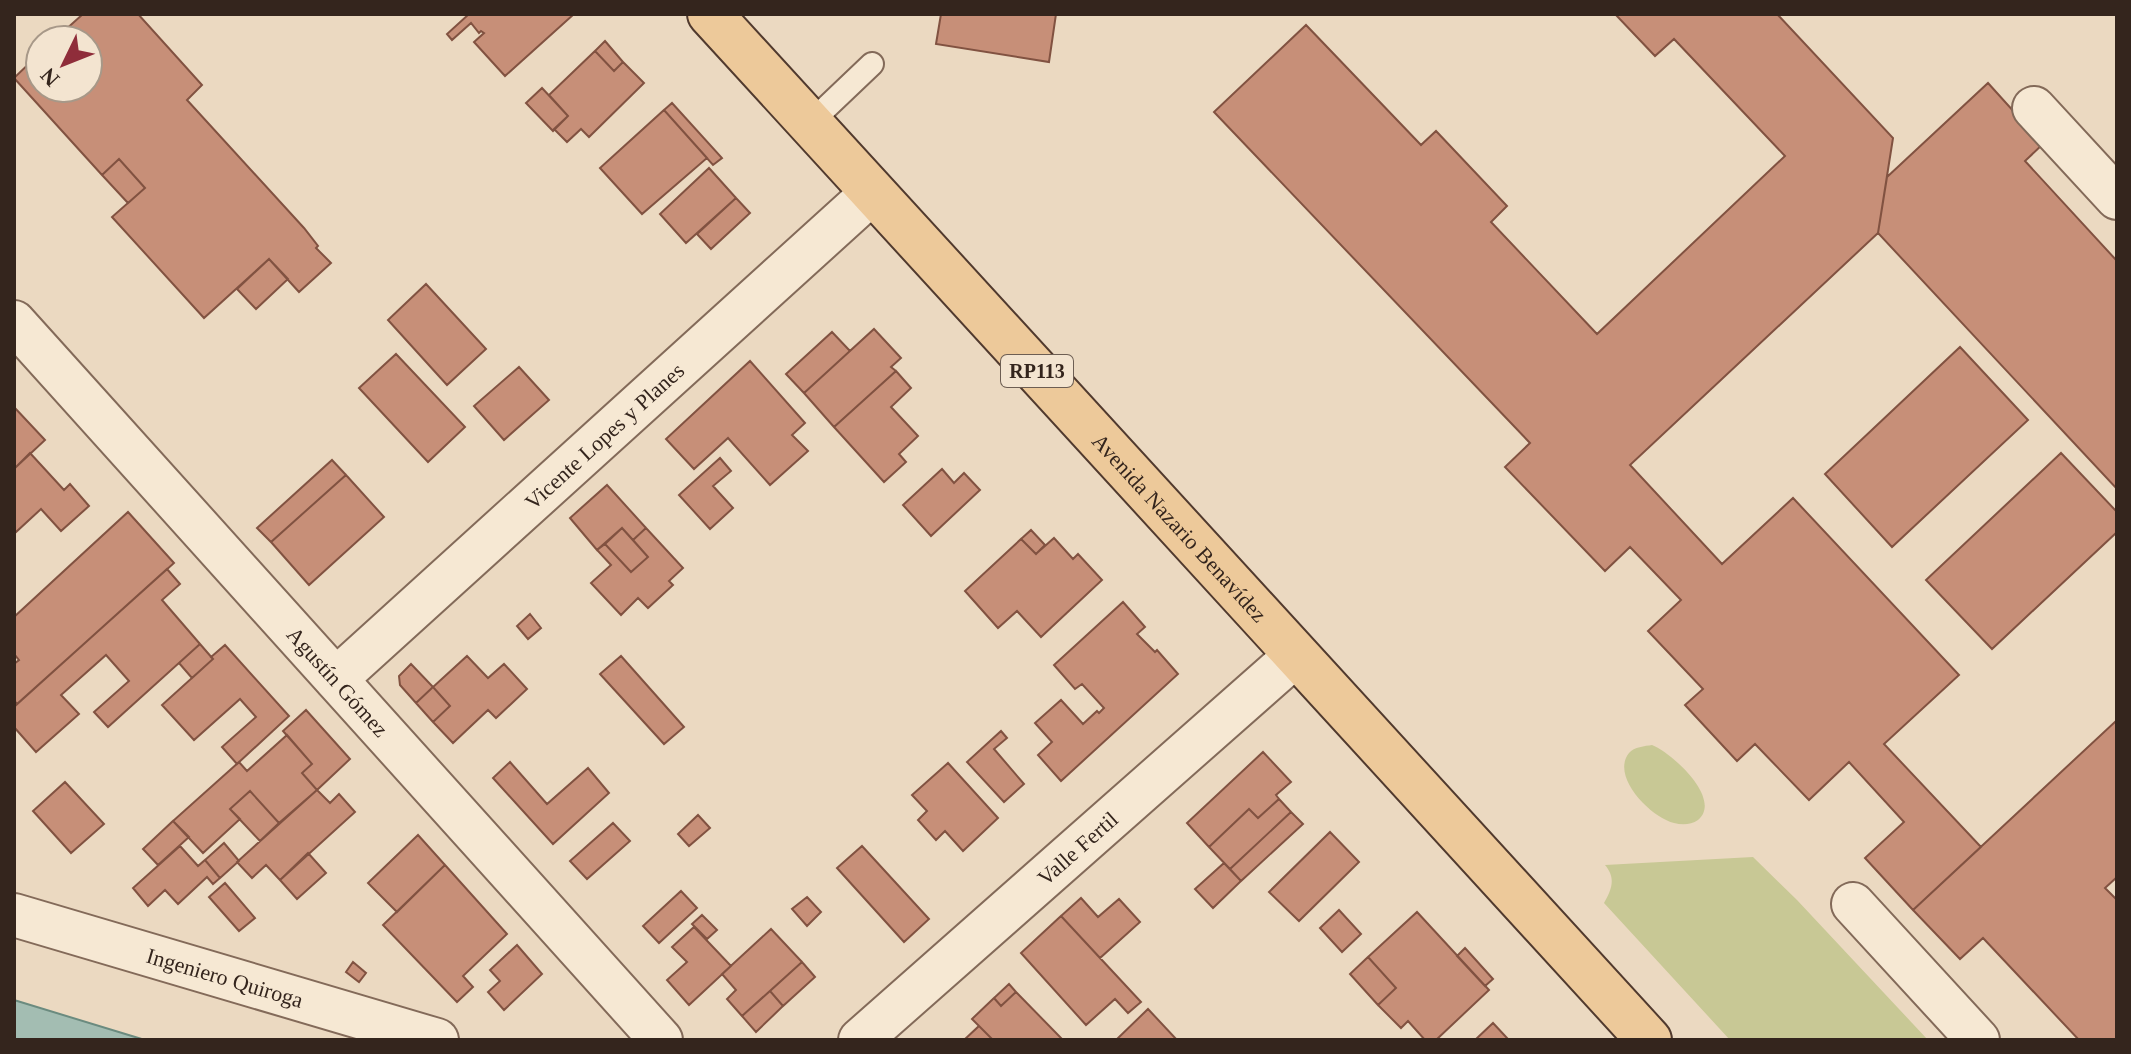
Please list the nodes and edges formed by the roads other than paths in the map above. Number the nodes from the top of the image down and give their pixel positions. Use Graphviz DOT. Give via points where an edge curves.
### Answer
graph roads {
  1 [pos="710,14"];
  2 [pos="872,64"];
  3 [pos="2034,108"];
  4 [pos="810,123"];
  5 [pos="873,192"];
  6 [pos="2117,198"];
  7 [pos="14,322"];
  8 [pos="1296,655"];
  9 [pos="336,679"];
  10 [pos="1853,904"];
  11 [pos="14,915"];
  12 [pos="437,1040"];
  13 [pos="661,1040"];
  14 [pos="860,1040"];
  15 [pos="1649,1040"];
  16 [pos="1978,1040"];
  1 -- 4 [label="main road, Avenida Nazario Benavídez / RP113"];
  2 -- 4 [label="lane"];
  3 -- 6 [label="street"];
  4 -- 5 [label="main road, Avenida Nazario Benavídez / RP113"];
  5 -- 8 [label="main road, Avenida Nazario Benavídez / RP113"];
  5 -- 9 [label="street, Vicente Lopes y Planes"];
  7 -- 9 [label="street, Agustín Gómez"];
  8 -- 14 [label="street, Valle Fertil"];
  8 -- 15 [label="main road, Avenida Nazario Benavídez / RP113"];
  9 -- 13 [label="street, Agustín Gómez"];
  10 -- 16 [label="street"];
  11 -- 12 [label="street, Ingeniero Quiroga"];
}
